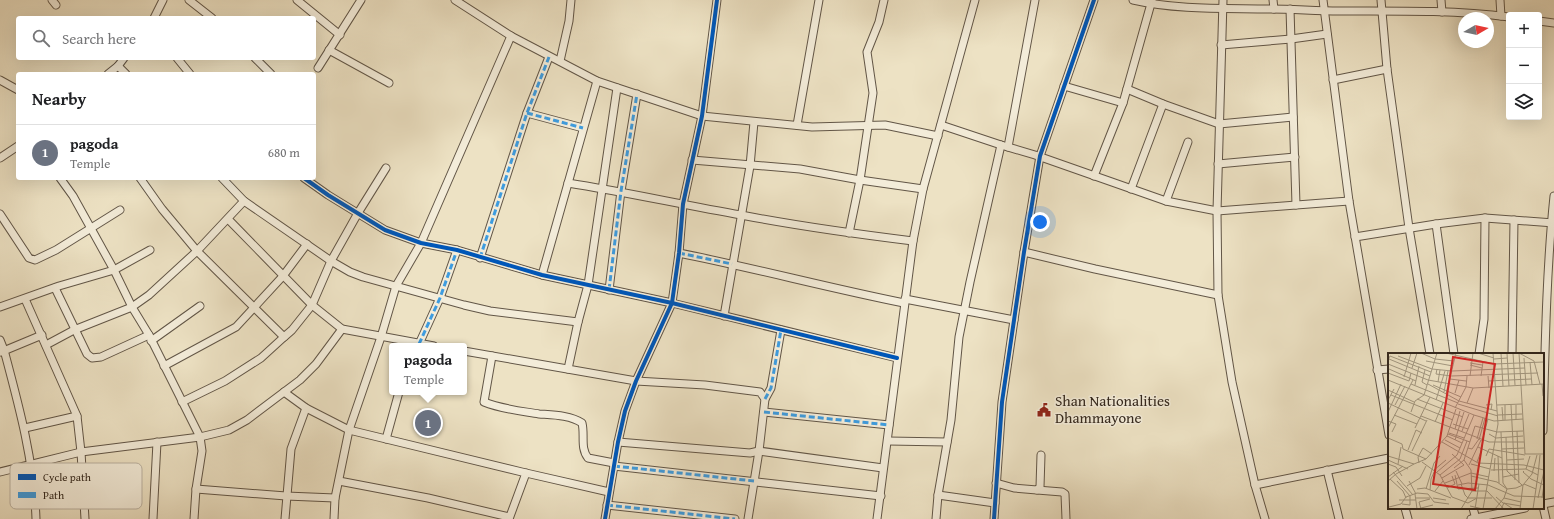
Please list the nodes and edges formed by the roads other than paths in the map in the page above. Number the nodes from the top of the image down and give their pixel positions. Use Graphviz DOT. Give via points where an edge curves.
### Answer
graph roads {
  1 [pos="189,0"];
  2 [pos="297,0"];
  3 [pos="361,0"];
  4 [pos="455,0"];
  5 [pos="571,0"];
  6 [pos="717,0"];
  7 [pos="819,0"];
  8 [pos="884,0"];
  9 [pos="975,0"];
  10 [pos="1035,0"];
  11 [pos="1094,0"];
  12 [pos="1133,0"];
  13 [pos="1223,0"];
  14 [pos="1273,0"];
  15 [pos="1322,0"];
  16 [pos="1381,0"];
  17 [pos="1441,0"];
  18 [pos="1500,0"];
  19 [pos="161,1"];
  20 [pos="1151,2"];
  21 [pos="1222,8"];
  22 [pos="1274,9"];
  23 [pos="1290,9"];
  24 [pos="1324,11"];
  25 [pos="1381,11"];
  26 [pos="1442,12"];
  27 [pos="155,16"];
  28 [pos="209,16"];
  29 [pos="1501,16"];
  30 [pos="1506,17"];
  31 [pos="1542,21"];
  32 [pos="1554,23"];
  33 [pos="1327,34"];
  34 [pos="340,35"];
  35 [pos="511,36"];
  36 [pos="1291,39"];
  37 [pos="1221,45"];
  38 [pos="329,50"];
  39 [pos="549,57"];
  40 [pos="122,60"];
  41 [pos="179,60"];
  42 [pos="257,60"];
  43 [pos="560,61"];
  44 [pos="118,66"];
  45 [pos="318,68"];
  46 [pos="1387,69"];
  47 [pos="110,72"];
  48 [pos="124,72"];
  49 [pos="188,72"];
  50 [pos="269,72"];
  51 [pos="0,80"];
  52 [pos="1333,80"];
  53 [pos="597,81"];
  54 [pos="389,83"];
  55 [pos="1064,86"];
  56 [pos="617,88"];
  57 [pos="16,89"];
  58 [pos="1127,89"];
  59 [pos="637,94"];
  60 [pos="1123,103"];
  61 [pos="1163,104"];
  62 [pos="527,113"];
  63 [pos="702,116"];
  64 [pos="1293,117"];
  65 [pos="754,122"];
  66 [pos="869,124"];
  67 [pos="1220,124"];
  68 [pos="941,125"];
  69 [pos="797,126"];
  70 [pos="583,128"];
  71 [pos="938,136"];
  72 [pos="1188,142"];
  73 [pos="1005,146"];
  74 [pos="16,147"];
  75 [pos="1040,156"];
  76 [pos="1295,157"];
  77 [pos="0,158"];
  78 [pos="692,160"];
  79 [pos="1218,164"];
  80 [pos="750,166"];
  81 [pos="386,168"];
  82 [pos="1094,176"];
  83 [pos="61,180"];
  84 [pos="141,180"];
  85 [pos="224,180"];
  86 [pos="307,180"];
  87 [pos="860,180"];
  88 [pos="568,183"];
  89 [pos="602,188"];
  90 [pos="923,189"];
  91 [pos="1131,189"];
  92 [pos="621,191"];
  93 [pos="1554,196"];
  94 [pos="244,201"];
  95 [pos="1166,201"];
  96 [pos="1349,201"];
  97 [pos="683,204"];
  98 [pos="1296,205"];
  99 [pos="120,210"];
  100 [pos="1217,211"];
  101 [pos="358,213"];
  102 [pos="0,214"];
  103 [pos="741,215"];
  104 [pos="1485,218"];
  105 [pos="228,219"];
  106 [pos="1514,220"];
  107 [pos="1553,223"];
  108 [pos="1436,224"];
  109 [pos="91,228"];
  110 [pos="1409,228"];
  111 [pos="849,233"];
  112 [pos="1355,237"];
  113 [pos="913,241"];
  114 [pos="421,243"];
  115 [pos="307,244"];
  116 [pos="150,250"];
  117 [pos="458,250"];
  118 [pos="197,251"];
  119 [pos="1024,252"];
  120 [pos="679,253"];
  121 [pos="480,258"];
  122 [pos="331,260"];
  123 [pos="732,264"];
  124 [pos="114,270"];
  125 [pos="283,276"];
  126 [pos="542,276"];
  127 [pos="588,285"];
  128 [pos="396,286"];
  129 [pos="55,288"];
  130 [pos="609,290"];
  131 [pos="1218,295"];
  132 [pos="440,298"];
  133 [pos="25,299"];
  134 [pos="905,301"];
  135 [pos="672,303"];
  136 [pos="312,305"];
  137 [pos="0,306"];
  138 [pos="200,306"];
  139 [pos="132,307"];
  140 [pos="255,308"];
  141 [pos="964,312"];
  142 [pos="724,316"];
  143 [pos="1550,319"];
  144 [pos="1014,320"];
  145 [pos="578,322"];
  146 [pos="74,330"];
  147 [pos="342,330"];
  148 [pos="781,330"];
  149 [pos="42,335"];
  150 [pos="284,337"];
  151 [pos="381,337"];
  152 [pos="150,338"];
  153 [pos="0,340"];
  154 [pos="409,343"];
  155 [pos="415,343"];
  156 [pos="46,345"];
  157 [pos="2,351"];
  158 [pos="467,352"];
  159 [pos="1430,353"];
  160 [pos="1454,353"];
  161 [pos="1479,353"];
  162 [pos="1512,353"];
  163 [pos="492,356"];
  164 [pos="897,358"];
  165 [pos="164,366"];
  166 [pos="568,369"];
  167 [pos="1388,369"];
  168 [pos="1544,369"];
  169 [pos="1377,370"];
  170 [pos="636,381"];
  171 [pos="284,392"];
  172 [pos="398,395"];
  173 [pos="765,398"];
  174 [pos="182,402"];
  175 [pos="306,408"];
  176 [pos="764,412"];
  177 [pos="77,416"];
  178 [pos="890,425"];
  179 [pos="25,428"];
  180 [pos="349,430"];
  181 [pos="1388,430"];
  182 [pos="200,437"];
  183 [pos="386,439"];
  184 [pos="888,440"];
  185 [pos="157,442"];
  186 [pos="618,442"];
  187 [pos="947,442"];
  188 [pos="759,451"];
  189 [pos="81,452"];
  190 [pos="1041,455"];
  191 [pos="1388,458"];
  192 [pos="31,463"];
  193 [pos="35,463"];
  194 [pos="82,463"];
  195 [pos="614,464"];
  196 [pos="883,468"];
  197 [pos="10,469"];
  198 [pos="1327,470"];
  199 [pos="0,472"];
  200 [pos="526,473"];
  201 [pos="339,481"];
  202 [pos="754,481"];
  203 [pos="996,483"];
  204 [pos="1255,485"];
  205 [pos="196,489"];
  206 [pos="1037,490"];
  207 [pos="609,492"];
  208 [pos="938,495"];
  209 [pos="286,496"];
  210 [pos="881,496"];
  211 [pos="335,498"];
  212 [pos="1554,502"];
  213 [pos="995,503"];
  214 [pos="607,505"];
  215 [pos="1544,505"];
  216 [pos="35,509"];
  217 [pos="84,509"];
  218 [pos="1405,509"];
  219 [pos="1473,509"];
  220 [pos="1520,509"];
  221 [pos="1544,509"];
  222 [pos="509,518"];
  223 [pos="36,519"];
  224 [pos="85,519"];
  225 [pos="153,519"];
  226 [pos="194,519"];
  227 [pos="285,519"];
  228 [pos="334,519"];
  229 [pos="606,519"];
  230 [pos="735,519"];
  231 [pos="748,519"];
  232 [pos="877,519"];
  233 [pos="936,519"];
  234 [pos="994,519"];
  235 [pos="1066,519"];
  236 [pos="1265,519"];
  237 [pos="1339,519"];
  238 [pos="1408,519"];
  239 [pos="1474,519"];
  240 [pos="1546,519"];
  1 -- 28 [label="street"];
  2 -- 34 [label="street"];
  3 -- 34 [label="street"];
  4 -- 35 [label="street"];
  5 -- 43 [label="street"];
  6 -- 63 [label="street"];
  7 -- 69 [label="street"];
  8 -- 66 [label="street" via="879,22 867,52 873,93"];
  9 -- 68 [label="street"];
  10 -- 73 [label="street"];
  11 -- 55 [label="street"];
  12 -- 20 [label="street"];
  13 -- 21 [label="street"];
  14 -- 22 [label="street"];
  15 -- 24 [label="street"];
  16 -- 25 [label="street"];
  17 -- 26 [label="street"];
  18 -- 29 [label="street"];
  19 -- 27 [label="street"];
  20 -- 21 [label="street"];
  20 -- 58 [label="street"];
  21 -- 22 [label="street"];
  21 -- 37 [label="street"];
  22 -- 23 [label="street"];
  23 -- 24 [label="street"];
  23 -- 36 [label="street"];
  24 -- 25 [label="street"];
  24 -- 33 [label="street"];
  25 -- 26 [label="street"];
  25 -- 46 [label="street"];
  26 -- 29 [label="street"];
  29 -- 30 [label="street"];
  31 -- 32 [label="street"];
  33 -- 36 [label="street"];
  33 -- 52 [label="street"];
  34 -- 38 [label="street"];
  35 -- 39 [label="street"];
  35 -- 114 [label="street"];
  36 -- 37 [label="street"];
  36 -- 64 [label="street"];
  37 -- 67 [label="street"];
  38 -- 45 [label="street"];
  38 -- 54 [label="street"];
  39 -- 43 [label="street"];
  39 -- 62 [label="street"];
  40 -- 44 [label="street"];
  41 -- 49 [label="street"];
  42 -- 50 [label="street"];
  43 -- 53 [label="street"];
  44 -- 47 [label="street"];
  44 -- 48 [label="street"];
  46 -- 52 [label="street"];
  46 -- 110 [label="street"];
  51 -- 57 [label="street"];
  52 -- 96 [label="street"];
  53 -- 56 [label="street"];
  53 -- 70 [label="street"];
  55 -- 60 [label="street"];
  55 -- 75 [label="street"];
  56 -- 59 [label="street"];
  56 -- 89 [label="street"];
  58 -- 60 [label="street"];
  58 -- 61 [label="street"];
  59 -- 63 [label="street"];
  59 -- 92 [label="street"];
  60 -- 82 [label="street"];
  61 -- 67 [label="street"];
  61 -- 91 [label="street"];
  62 -- 70 [label="street"];
  62 -- 121 [label="street"];
  63 -- 65 [label="street"];
  63 -- 78 [label="street"];
  64 -- 67 [label="street"];
  64 -- 76 [label="street"];
  65 -- 69 [label="street"];
  65 -- 80 [label="street"];
  66 -- 69 [label="street"];
  66 -- 71 [label="street"];
  66 -- 87 [label="street"];
  67 -- 79 [label="street"];
  68 -- 71 [label="street"];
  68 -- 73 [label="street"];
  70 -- 88 [label="street"];
  71 -- 90 [label="street"];
  72 -- 95 [label="street"];
  73 -- 75 [label="street"];
  73 -- 141 [label="street"];
  74 -- 77 [label="street"];
  75 -- 82 [label="street"];
  75 -- 119 [label="street"];
  76 -- 79 [label="street"];
  76 -- 98 [label="street"];
  78 -- 80 [label="street"];
  78 -- 97 [label="street"];
  79 -- 100 [label="street"];
  80 -- 87 [label="street" via="800,169"];
  80 -- 103 [label="street"];
  81 -- 101 [label="street"];
  82 -- 91 [label="street"];
  83 -- 109 [label="street"];
  84 -- 118 [label="street"];
  85 -- 94 [label="street"];
  86 -- 101 [label="street"];
  87 -- 90 [label="street"];
  87 -- 111 [label="street"];
  88 -- 89 [label="street"];
  88 -- 126 [label="street"];
  89 -- 92 [label="street"];
  89 -- 127 [label="street"];
  90 -- 113 [label="street"];
  91 -- 95 [label="street"];
  92 -- 97 [label="street"];
  92 -- 130 [label="street"];
  93 -- 107 [label="street"];
  94 -- 105 [label="street"];
  94 -- 115 [label="street"];
  95 -- 100 [label="street"];
  96 -- 98 [label="street"];
  96 -- 112 [label="street"];
  97 -- 103 [label="street"];
  97 -- 120 [label="street"];
  98 -- 100 [label="street"];
  99 -- 109 [label="street"];
  100 -- 131 [label="street"];
  101 -- 114 [label="street" via="385,230"];
  101 -- 122 [label="street"];
  102 -- 109 [label="street" via="29,258 35,260"];
  103 -- 111 [label="street"];
  103 -- 123 [label="street"];
  104 -- 106 [label="street"];
  104 -- 108 [label="street"];
  104 -- 161 [label="street" via="1484,319"];
  105 -- 118 [label="street"];
  105 -- 125 [label="street"];
  106 -- 107 [label="street"];
  106 -- 162 [label="street"];
  107 -- 143 [label="street"];
  108 -- 110 [label="street"];
  108 -- 160 [label="street"];
  109 -- 124 [label="street"];
  110 -- 112 [label="street"];
  110 -- 159 [label="street"];
  111 -- 113 [label="street"];
  112 -- 169 [label="street"];
  113 -- 134 [label="street"];
  114 -- 117 [label="street"];
  114 -- 128 [label="street"];
  115 -- 122 [label="street"];
  115 -- 125 [label="street"];
  116 -- 124 [label="street"];
  117 -- 121 [label="street"];
  117 -- 132 [label="street"];
  118 -- 139 [label="street" via="149,295"];
  118 -- 140 [label="street"];
  119 -- 131 [label="street"];
  119 -- 144 [label="street"];
  120 -- 123 [label="street"];
  120 -- 135 [label="street"];
  121 -- 126 [label="street"];
  122 -- 128 [label="street" via="350,272"];
  122 -- 136 [label="street"];
  123 -- 134 [label="street" via="838,290"];
  123 -- 142 [label="street"];
  124 -- 129 [label="street"];
  124 -- 139 [label="street"];
  125 -- 136 [label="street"];
  125 -- 140 [label="street"];
  126 -- 127 [label="street"];
  127 -- 130 [label="street"];
  127 -- 145 [label="street"];
  128 -- 132 [label="street"];
  128 -- 151 [label="street"];
  129 -- 133 [label="street"];
  129 -- 146 [label="street"];
  130 -- 135 [label="street"];
  131 -- 204 [label="street" via="1232,382"];
  132 -- 145 [label="street" via="490,311"];
  132 -- 155 [label="street"];
  133 -- 137 [label="street"];
  133 -- 149 [label="street"];
  134 -- 141 [label="street"];
  134 -- 164 [label="street"];
  135 -- 142 [label="street"];
  135 -- 170 [label="street"];
  136 -- 147 [label="street"];
  136 -- 150 [label="street"];
  138 -- 152 [label="street"];
  139 -- 146 [label="street"];
  139 -- 152 [label="street"];
  140 -- 150 [label="street"];
  140 -- 165 [label="street" via="236,327"];
  141 -- 144 [label="street"];
  141 -- 187 [label="street"];
  142 -- 148 [label="street"];
  143 -- 168 [label="street"];
  144 -- 203 [label="street" via="1002,402"];
  145 -- 166 [label="street"];
  146 -- 152 [label="street" via="87,354 92,358"];
  146 -- 156 [label="street"];
  147 -- 151 [label="street"];
  147 -- 171 [label="street" via="316,364"];
  148 -- 164 [label="street"];
  148 -- 173 [label="street" via="771,388"];
  149 -- 156 [label="street"];
  149 -- 157 [label="street"];
  150 -- 174 [label="street" via="261,358 225,381"];
  151 -- 154 [label="street"];
  151 -- 180 [label="street"];
  152 -- 165 [label="street"];
  153 -- 157 [label="street"];
  156 -- 177 [label="street"];
  157 -- 179 [label="street"];
  158 -- 163 [label="street"];
  163 -- 166 [label="street"];
  163 -- 195 [label="street" via="484,402 518,411 572,418 582,423 582,446 588,458"];
  164 -- 178 [label="street"];
  165 -- 174 [label="street"];
  166 -- 170 [label="street"];
  167 -- 169 [label="street"];
  169 -- 181 [label="street"];
  170 -- 173 [label="street" via="726,387 760,392"];
  170 -- 186 [label="street" via="625,411"];
  171 -- 175 [label="street"];
  171 -- 182 [label="street" via="247,420 229,430"];
  172 -- 183 [label="street"];
  173 -- 176 [label="street"];
  174 -- 182 [label="street"];
  175 -- 180 [label="street"];
  175 -- 209 [label="street" via="291,449"];
  176 -- 178 [label="street"];
  176 -- 188 [label="street"];
  177 -- 179 [label="street"];
  177 -- 189 [label="street"];
  178 -- 184 [label="street"];
  179 -- 192 [label="street"];
  180 -- 183 [label="street"];
  180 -- 201 [label="street"];
  182 -- 185 [label="street"];
  182 -- 205 [label="street" via="202,451"];
  183 -- 200 [label="street"];
  184 -- 187 [label="street"];
  184 -- 196 [label="street"];
  185 -- 189 [label="street"];
  185 -- 225 [label="street"];
  186 -- 188 [label="street" via="750,453"];
  186 -- 195 [label="street"];
  187 -- 208 [label="street"];
  188 -- 196 [label="street"];
  188 -- 202 [label="street"];
  189 -- 193 [label="street"];
  189 -- 194 [label="street"];
  190 -- 206 [label="street" via="1040,488"];
  191 -- 198 [label="street"];
  195 -- 202 [label="street"];
  195 -- 207 [label="street"];
  196 -- 210 [label="street"];
  197 -- 199 [label="street"];
  198 -- 204 [label="street"];
  198 -- 237 [label="street"];
  200 -- 207 [label="street"];
  200 -- 222 [label="street"];
  201 -- 211 [label="street"];
  201 -- 222 [label="street" via="428,498"];
  202 -- 210 [label="street"];
  202 -- 231 [label="street"];
  203 -- 206 [label="street"];
  203 -- 213 [label="street"];
  204 -- 236 [label="street"];
  205 -- 209 [label="street"];
  205 -- 226 [label="street"];
  206 -- 235 [label="street" via="1064,494"];
  207 -- 214 [label="street"];
  208 -- 213 [label="street"];
  208 -- 233 [label="street"];
  209 -- 211 [label="street"];
  209 -- 227 [label="street"];
  210 -- 232 [label="street"];
  211 -- 228 [label="street"];
  212 -- 215 [label="street"];
  213 -- 234 [label="street"];
  214 -- 229 [label="street"];
  214 -- 230 [label="street"];
  216 -- 223 [label="street"];
  217 -- 224 [label="street"];
  218 -- 238 [label="street"];
  219 -- 239 [label="street"];
  220 -- 239 [label="street"];
  221 -- 240 [label="street"];
}
